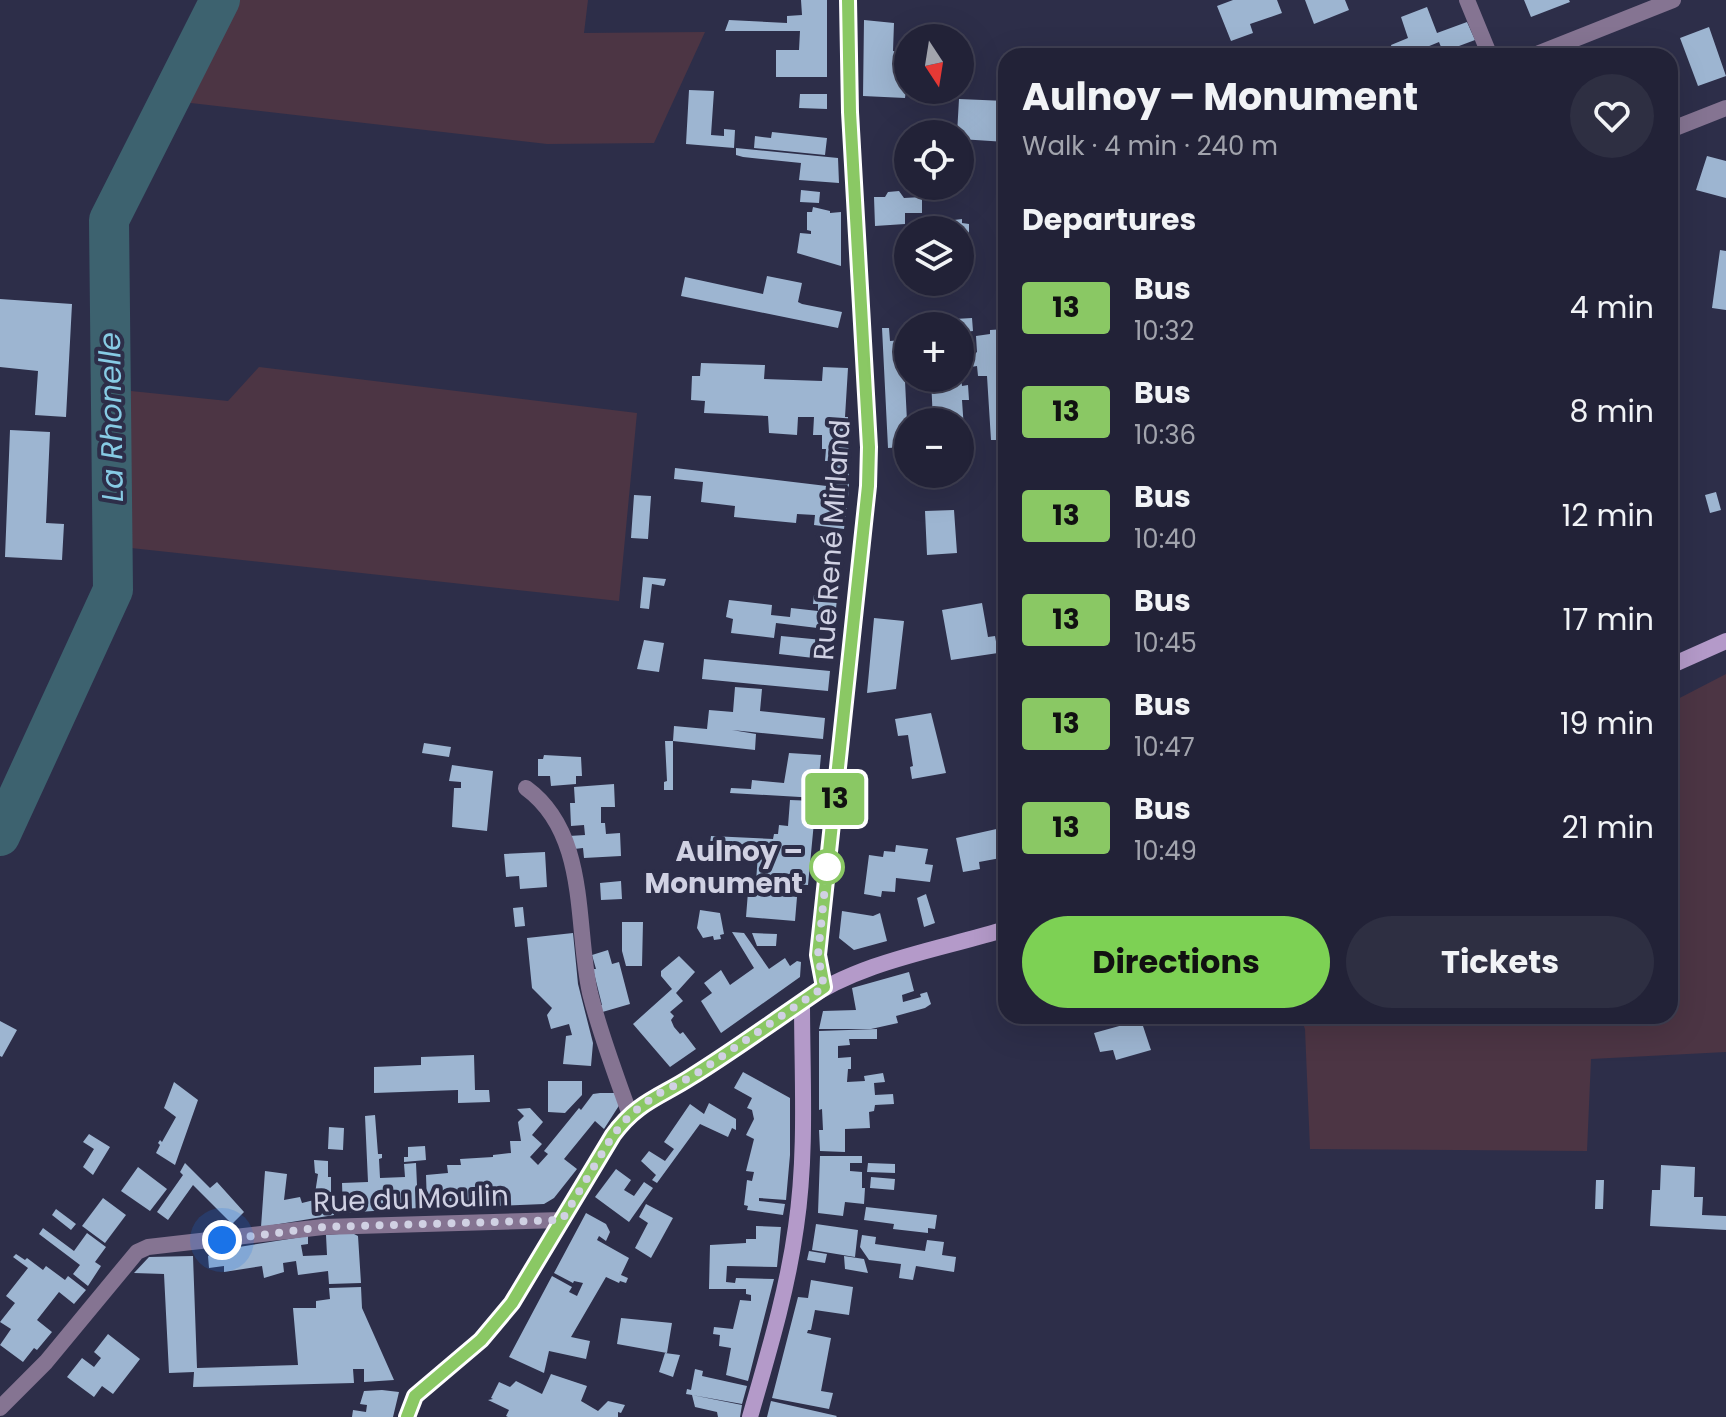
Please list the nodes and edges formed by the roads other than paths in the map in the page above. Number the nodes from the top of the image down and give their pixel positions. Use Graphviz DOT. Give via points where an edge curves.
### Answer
graph roads {
  1 [pos="848,0"];
  2 [pos="1467,0"];
  3 [pos="1673,0"];
  4 [pos="1487,48"];
  5 [pos="1552,48"];
  6 [pos="1726,108"];
  7 [pos="1678,127"];
  8 [pos="1726,641"];
  9 [pos="1678,662"];
  10 [pos="526,788"];
  11 [pos="998,931"];
  12 [pos="824,987"];
  13 [pos="802,1002"];
  14 [pos="630,1115"];
  15 [pos="562,1220"];
  16 [pos="0,1408"];
  17 [pos="407,1417"];
  18 [pos="750,1417"];
  1 -- 12 [label="street, Rue René Mirland" via="869,447 818,955"];
  2 -- 4 [label="street"];
  3 -- 5 [label="street"];
  6 -- 7 [label="street"];
  8 -- 9 [label="street"];
  10 -- 14 [label="street" via="547,808 570,852 589,990"];
  11 -- 12 [label="street"];
  12 -- 13 [label="street"];
  13 -- 14 [label="street"];
  13 -- 18 [label="street" via="796,1226"];
  14 -- 15 [label="street"];
  15 -- 16 [label="street, Rue du Moulin" via="308,1228 141,1249"];
  15 -- 17 [label="street" via="504,1315 415,1396"];
}
